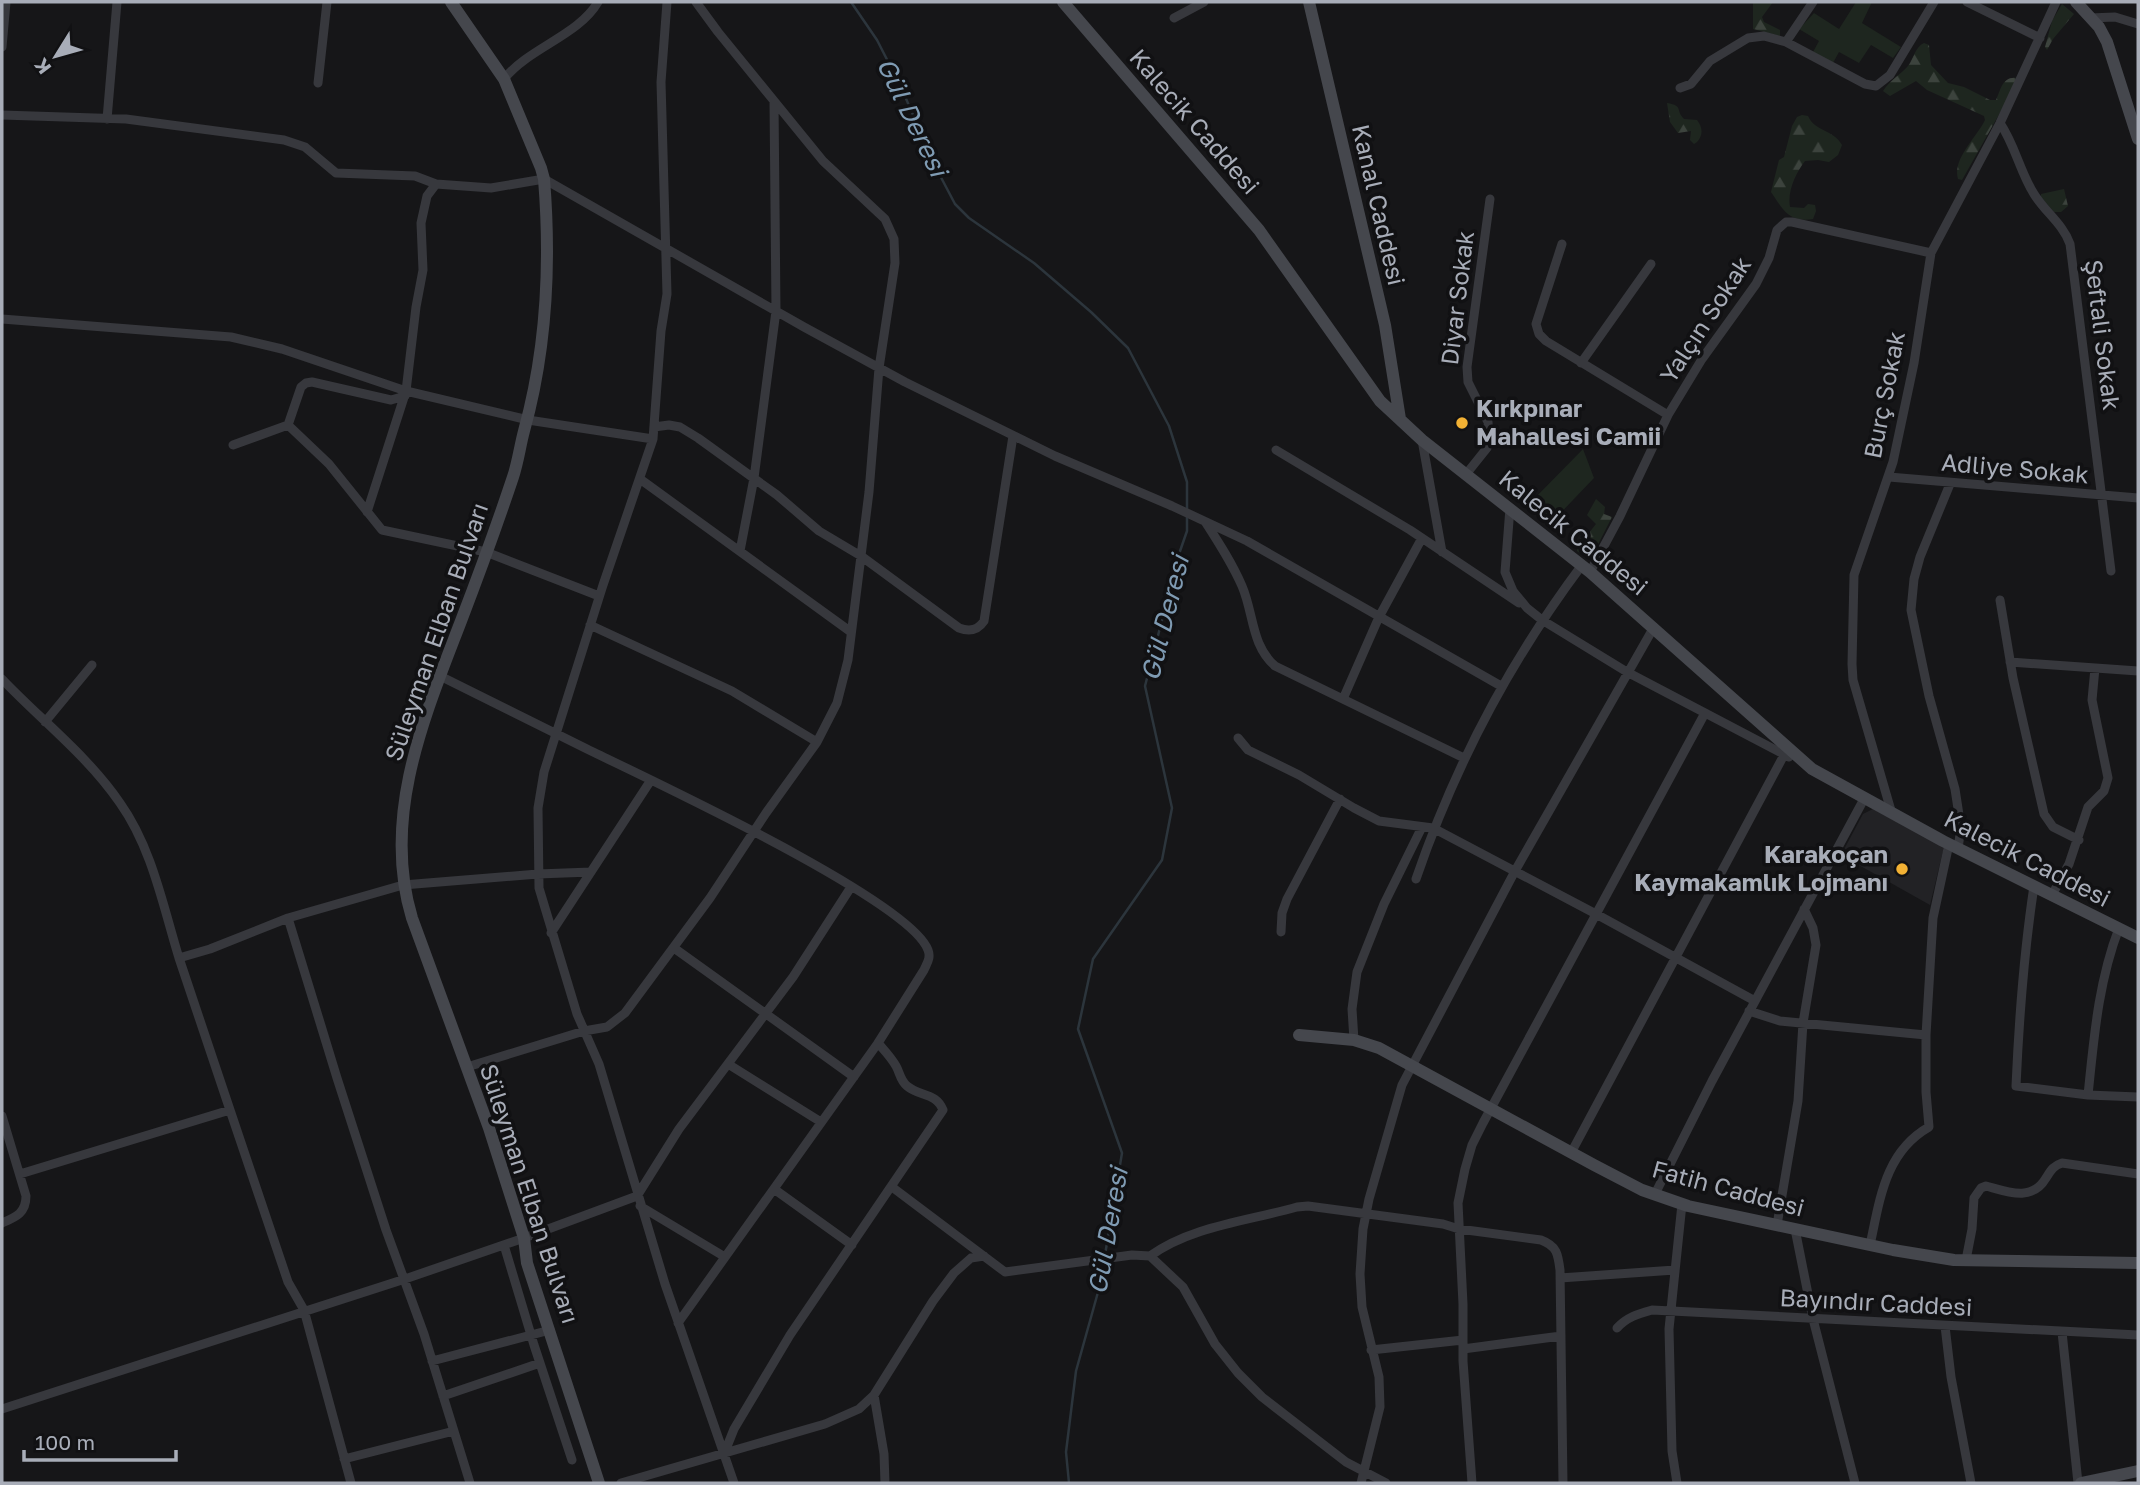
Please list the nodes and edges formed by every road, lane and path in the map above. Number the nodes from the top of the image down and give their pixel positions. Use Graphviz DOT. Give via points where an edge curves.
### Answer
graph roads {
  1 [pos="6,2"];
  2 [pos="117,2"];
  3 [pos="327,2"];
  4 [pos="451,2"];
  5 [pos="598,2"];
  6 [pos="667,2"];
  7 [pos="696,2"];
  8 [pos="1063,2"];
  9 [pos="1204,2"];
  10 [pos="1309,2"];
  11 [pos="1813,2"];
  12 [pos="1934,2"];
  13 [pos="1967,2"];
  14 [pos="2056,2"];
  15 [pos="2076,2"];
  16 [pos="1174,18"];
  17 [pos="2090,18"];
  18 [pos="2138,24"];
  19 [pos="2040,38"];
  20 [pos="1786,42"];
  21 [pos="2,47"];
  22 [pos="504,79"];
  23 [pos="318,83"];
  24 [pos="1680,88"];
  25 [pos="774,101"];
  26 [pos="2132,103"];
  27 [pos="2,115"];
  28 [pos="107,118"];
  29 [pos="2000,123"];
  30 [pos="2138,139"];
  31 [pos="544,179"];
  32 [pos="436,184"];
  33 [pos="1490,199"];
  34 [pos="1562,244"];
  35 [pos="665,248"];
  36 [pos="1931,253"];
  37 [pos="1651,264"];
  38 [pos="776,311"];
  39 [pos="2,319"];
  40 [pos="1581,363"];
  41 [pos="879,368"];
  42 [pos="405,394"];
  43 [pos="1668,415"];
  44 [pos="1400,419"];
  45 [pos="527,420"];
  46 [pos="288,425"];
  47 [pos="654,427"];
  48 [pos="1013,436"];
  49 [pos="653,439"];
  50 [pos="1422,440"];
  51 [pos="233,445"];
  52 [pos="1276,450"];
  53 [pos="1467,473"];
  54 [pos="1889,477"];
  55 [pos="754,478"];
  56 [pos="640,479"];
  57 [pos="1950,484"];
  58 [pos="2101,495"];
  59 [pos="2138,498"];
  60 [pos="1510,508"];
  61 [pos="367,512"];
  62 [pos="1205,522"];
  63 [pos="1422,538"];
  64 [pos="740,551"];
  65 [pos="486,552"];
  66 [pos="1442,552"];
  67 [pos="861,556"];
  68 [pos="1586,569"];
  69 [pos="2111,571"];
  70 [pos="599,596"];
  71 [pos="2000,600"];
  72 [pos="1527,608"];
  73 [pos="1379,617"];
  74 [pos="1542,620"];
  75 [pos="590,625"];
  76 [pos="1654,627"];
  77 [pos="851,632"];
  78 [pos="2010,662"];
  79 [pos="92,665"];
  80 [pos="2095,667"];
  81 [pos="2138,671"];
  82 [pos="1627,672"];
  83 [pos="440,676"];
  84 [pos="2,679"];
  85 [pos="1501,686"];
  86 [pos="1343,699"];
  87 [pos="1705,713"];
  88 [pos="45,722"];
  89 [pos="555,733"];
  90 [pos="1238,738"];
  91 [pos="817,742"];
  92 [pos="1784,755"];
  93 [pos="1464,758"];
  94 [pos="1812,769"];
  95 [pos="651,780"];
  96 [pos="1340,799"];
  97 [pos="1864,799"];
  98 [pos="1892,814"];
  99 [pos="1422,827"];
  100 [pos="1433,828"];
  101 [pos="754,831"];
  102 [pos="2079,840"];
  103 [pos="1954,846"];
  104 [pos="1515,870"];
  105 [pos="591,872"];
  106 [pos="538,874"];
  107 [pos="1416,879"];
  108 [pos="403,885"];
  109 [pos="2034,886"];
  110 [pos="851,887"];
  111 [pos="2052,895"];
  112 [pos="1804,909"];
  113 [pos="1597,914"];
  114 [pos="288,918"];
  115 [pos="2119,928"];
  116 [pos="1281,932"];
  117 [pos="551,933"];
  118 [pos="2138,938"];
  119 [pos="674,948"];
  120 [pos="1675,957"];
  121 [pos="179,958"];
  122 [pos="1755,1000"];
  123 [pos="1749,1011"];
  124 [pos="766,1013"];
  125 [pos="1803,1023"];
  126 [pos="584,1031"];
  127 [pos="1299,1035"];
  128 [pos="1926,1035"];
  129 [pos="1354,1040"];
  130 [pos="878,1042"];
  131 [pos="728,1064"];
  132 [pos="1410,1066"];
  133 [pos="467,1068"];
  134 [pos="854,1077"];
  135 [pos="2088,1095"];
  136 [pos="2138,1097"];
  137 [pos="230,1110"];
  138 [pos="1492,1110"];
  139 [pos="2,1116"];
  140 [pos="821,1122"];
  141 [pos="1571,1153"];
  142 [pos="20,1174"];
  143 [pos="2138,1174"];
  144 [pos="892,1187"];
  145 [pos="774,1189"];
  146 [pos="1655,1194"];
  147 [pos="637,1196"];
  148 [pos="1682,1203"];
  149 [pos="640,1206"];
  150 [pos="1366,1214"];
  151 [pos="2,1223"];
  152 [pos="1777,1225"];
  153 [pos="1795,1228"];
  154 [pos="1459,1229"];
  155 [pos="524,1238"];
  156 [pos="504,1245"];
  157 [pos="852,1245"];
  158 [pos="1870,1245"];
  159 [pos="984,1256"];
  160 [pos="1150,1256"];
  161 [pos="726,1257"];
  162 [pos="1966,1260"];
  163 [pos="2138,1262"];
  164 [pos="1675,1270"];
  165 [pos="1560,1278"];
  166 [pos="405,1279"];
  167 [pos="303,1310"];
  168 [pos="1671,1312"];
  169 [pos="1813,1319"];
  170 [pos="678,1323"];
  171 [pos="1945,1326"];
  172 [pos="1617,1328"];
  173 [pos="550,1330"];
  174 [pos="2062,1332"];
  175 [pos="531,1335"];
  176 [pos="2138,1335"];
  177 [pos="1561,1336"];
  178 [pos="1463,1345"];
  179 [pos="1371,1350"];
  180 [pos="432,1361"];
  181 [pos="540,1363"];
  182 [pos="874,1395"];
  183 [pos="443,1396"];
  184 [pos="2,1409"];
  185 [pos="454,1430"];
  186 [pos="724,1454"];
  187 [pos="344,1459"];
  188 [pos="572,1460"];
  189 [pos="2138,1471"];
  190 [pos="1365,1473"];
  191 [pos="351,1483"];
  192 [pos="470,1483"];
  193 [pos="600,1483"];
  194 [pos="621,1483"];
  195 [pos="734,1483"];
  196 [pos="886,1483"];
  197 [pos="1361,1483"];
  198 [pos="1386,1483"];
  199 [pos="1472,1483"];
  200 [pos="1563,1483"];
  201 [pos="1677,1483"];
  202 [pos="1855,1483"];
  203 [pos="1971,1483"];
  204 [pos="2080,1483"];
  1 -- 21 [label="street"];
  2 -- 28 [label="street"];
  3 -- 23 [label="street"];
  4 -- 22 [label="street, Süleyman Elban Bulvarı"];
  5 -- 22 [label="street" via="588,17 514,66"];
  6 -- 35 [label="street" via="661,82"];
  7 -- 25 [label="street"];
  8 -- 44 [label="street, Kalecik Caddesi" via="1259,230 1368,387"];
  9 -- 16 [label="street"];
  10 -- 44 [label="street, Kanal Caddesi" via="1385,325"];
  11 -- 20 [label="street"];
  12 -- 20 [label="street" via="1890,75 1876,86"];
  13 -- 19 [label="street"];
  14 -- 19 [label="street, Burç Sokak"];
  15 -- 17 [label="street"];
  17 -- 18 [label="street" via="2115,17"];
  17 -- 26 [label="street" via="2107,41"];
  19 -- 29 [label="street, Burç Sokak"];
  20 -- 24 [label="street" via="1764,36 1748,38 1710,61 1692,84"];
  22 -- 31 [label="street, Süleyman Elban Bulvarı"];
  25 -- 38 [label="street"];
  25 -- 41 [label="street" via="823,161 885,219 894,239 895,263"];
  26 -- 30 [label="street"];
  27 -- 28 [label="street"];
  28 -- 32 [label="street" via="292,141 336,173 415,176"];
  29 -- 36 [label="street, Burç Sokak"];
  29 -- 58 [label="street, Şeftali Sokak" via="2029,187 2070,244"];
  31 -- 32 [label="street" via="491,188"];
  31 -- 35 [label="street"];
  31 -- 45 [label="street, Süleyman Elban Bulvarı" via="549,256 543,349"];
  32 -- 42 [label="street" via="421,223 424,270"];
  33 -- 53 [label="street, Diyar Sokak" via="1467,367 1468,382 1488,422 1489,439 1487,449"];
  34 -- 40 [label="street" via="1536,324 1546,341"];
  35 -- 38 [label="street"];
  35 -- 47 [label="street" via="667,294"];
  36 -- 43 [label="street, Yalçın Sokak" via="1792,222 1782,225 1756,284"];
  36 -- 54 [label="street, Burç Sokak" via="1914,363"];
  37 -- 40 [label="street"];
  38 -- 41 [label="street"];
  38 -- 55 [label="street"];
  39 -- 42 [label="street" via="231,337 282,349"];
  40 -- 43 [label="street"];
  41 -- 48 [label="street"];
  41 -- 67 [label="street"];
  42 -- 45 [label="street"];
  42 -- 46 [label="street" via="391,400 306,383"];
  42 -- 61 [label="street"];
  43 -- 68 [label="street, Yalçın Sokak" via="1620,516"];
  44 -- 50 [label="street, Kalecik Caddesi"];
  45 -- 49 [label="street"];
  45 -- 65 [label="street, Süleyman Elban Bulvarı" via="514,475"];
  46 -- 51 [label="street"];
  46 -- 61 [label="street" via="329,464"];
  47 -- 49 [label="street"];
  47 -- 55 [label="street" via="680,427"];
  48 -- 62 [label="street"];
  48 -- 67 [label="street" via="981,625 960,628"];
  49 -- 56 [label="street"];
  50 -- 53 [label="street, Kalecik Caddesi"];
  50 -- 66 [label="street"];
  52 -- 63 [label="street"];
  53 -- 60 [label="street, Kalecik Caddesi"];
  54 -- 57 [label="street, Adliye Sokak"];
  54 -- 98 [label="street, Burç Sokak" via="1854,575 1852,664"];
  55 -- 64 [label="street"];
  55 -- 67 [label="street" via="819,531"];
  56 -- 64 [label="street"];
  56 -- 70 [label="street"];
  57 -- 58 [label="street, Adliye Sokak"];
  57 -- 103 [label="street" via="1920,557 1912,610 1929,696 1955,789 1961,828"];
  58 -- 59 [label="street, Adliye Sokak"];
  58 -- 69 [label="street, Şeftali Sokak"];
  60 -- 68 [label="street, Kalecik Caddesi"];
  60 -- 72 [label="street" via="1506,572 1513,591"];
  61 -- 65 [label="street" via="386,532"];
  62 -- 73 [label="street"];
  62 -- 86 [label="street" via="1243,588 1265,657"];
  63 -- 66 [label="street"];
  63 -- 73 [label="street"];
  64 -- 77 [label="street"];
  65 -- 70 [label="street"];
  65 -- 83 [label="street, Süleyman Elban Bulvarı"];
  66 -- 72 [label="street"];
  67 -- 77 [label="street"];
  68 -- 74 [label="street, Yalçın Sokak"];
  68 -- 76 [label="street, Kalecik Caddesi"];
  70 -- 75 [label="street"];
  71 -- 78 [label="street"];
  72 -- 74 [label="street"];
  73 -- 85 [label="street"];
  73 -- 86 [label="street"];
  74 -- 82 [label="street"];
  74 -- 85 [label="street, Yalçın Sokak"];
  75 -- 89 [label="street"];
  75 -- 91 [label="street" via="732,691"];
  76 -- 82 [label="street"];
  76 -- 94 [label="street, Kalecik Caddesi"];
  77 -- 91 [label="street" via="842,687"];
  78 -- 80 [label="street"];
  78 -- 102 [label="street" via="2044,814 2053,827"];
  79 -- 88 [label="street"];
  80 -- 81 [label="street"];
  80 -- 102 [label="street" via="2092,700 2108,785 2088,807"];
  82 -- 87 [label="street"];
  82 -- 104 [label="street"];
  83 -- 89 [label="street"];
  83 -- 108 [label="street, Süleyman Elban Bulvarı" via="406,790"];
  84 -- 88 [label="street"];
  85 -- 93 [label="street, Yalçın Sokak"];
  86 -- 93 [label="street"];
  87 -- 92 [label="street"];
  87 -- 113 [label="street"];
  88 -- 121 [label="street" via="122,804 150,862"];
  89 -- 95 [label="street"];
  89 -- 106 [label="street" via="538,808"];
  90 -- 96 [label="street" via="1248,750"];
  91 -- 101 [label="street"];
  92 -- 94 [label="street"];
  92 -- 120 [label="street"];
  93 -- 100 [label="street, Yalçın Sokak"];
  94 -- 97 [label="street, Kalecik Caddesi"];
  95 -- 101 [label="street"];
  95 -- 105 [label="street"];
  96 -- 99 [label="street" via="1379,821"];
  96 -- 116 [label="street" via="1287,899"];
  97 -- 98 [label="street, Kalecik Caddesi"];
  97 -- 112 [label="street"];
  98 -- 103 [label="street, Kalecik Caddesi"];
  99 -- 100 [label="street"];
  99 -- 129 [label="street" via="1357,972"];
  100 -- 104 [label="street"];
  100 -- 107 [label="street, Yalçın Sokak"];
  101 -- 110 [label="street"];
  101 -- 119 [label="street"];
  102 -- 111 [label="street"];
  103 -- 109 [label="street, Kalecik Caddesi"];
  103 -- 128 [label="street" via="1933,918"];
  104 -- 113 [label="street"];
  104 -- 132 [label="street"];
  105 -- 106 [label="street"];
  105 -- 117 [label="street"];
  106 -- 108 [label="street"];
  106 -- 117 [label="street"];
  108 -- 114 [label="street"];
  108 -- 133 [label="street, Süleyman Elban Bulvarı"];
  109 -- 111 [label="street, Kalecik Caddesi"];
  109 -- 135 [label="street" via="2020,998 2016,1086"];
  110 -- 124 [label="street"];
  110 -- 130 [label="street" via="900,919 928,949 924,970"];
  111 -- 115 [label="street, Kalecik Caddesi"];
  112 -- 122 [label="street"];
  112 -- 125 [label="street" via="1816,945"];
  113 -- 120 [label="street"];
  113 -- 138 [label="street"];
  114 -- 121 [label="street"];
  114 -- 166 [label="street"];
  115 -- 118 [label="street, Kalecik Caddesi"];
  115 -- 135 [label="street" via="2098,999"];
  117 -- 126 [label="street"];
  119 -- 124 [label="street"];
  119 -- 126 [label="street" via="625,1013 607,1027"];
  120 -- 122 [label="street"];
  120 -- 141 [label="street"];
  121 -- 137 [label="street"];
  122 -- 123 [label="street"];
  123 -- 125 [label="street"];
  123 -- 146 [label="street"];
  124 -- 131 [label="street"];
  124 -- 134 [label="street"];
  125 -- 128 [label="street"];
  125 -- 152 [label="street" via="1798,1101"];
  126 -- 133 [label="street"];
  126 -- 147 [label="street" via="599,1064"];
  127 -- 129 [label="street, Fatih Caddesi"];
  128 -- 158 [label="street" via="1929,1127 1905,1146 1892,1164"];
  129 -- 132 [label="street, Fatih Caddesi"];
  130 -- 134 [label="street"];
  130 -- 144 [label="street" via="904,1084 933,1096 943,1110"];
  131 -- 140 [label="street"];
  131 -- 147 [label="street"];
  132 -- 138 [label="street, Fatih Caddesi"];
  132 -- 150 [label="street"];
  133 -- 155 [label="street, Süleyman Elban Bulvarı"];
  134 -- 140 [label="street"];
  135 -- 136 [label="street"];
  137 -- 142 [label="street"];
  137 -- 167 [label="street" via="288,1282"];
  138 -- 141 [label="street, Fatih Caddesi"];
  138 -- 154 [label="street" via="1472,1144 1465,1169 1458,1203"];
  139 -- 142 [label="street"];
  140 -- 145 [label="street"];
  141 -- 146 [label="street, Fatih Caddesi"];
  142 -- 151 [label="street" via="25,1206 20,1215"];
  143 -- 162 [label="street" via="2062,1163 2031,1193 1981,1188 1973,1198"];
  144 -- 157 [label="street"];
  144 -- 159 [label="street"];
  145 -- 157 [label="street"];
  145 -- 161 [label="street"];
  146 -- 148 [label="street, Fatih Caddesi"];
  147 -- 149 [label="street"];
  147 -- 155 [label="street"];
  148 -- 152 [label="street, Fatih Caddesi"];
  148 -- 164 [label="street"];
  149 -- 161 [label="street"];
  149 -- 170 [label="street"];
  150 -- 154 [label="street"];
  150 -- 160 [label="street" via="1297,1207 1196,1233"];
  150 -- 179 [label="street" via="1360,1274"];
  152 -- 153 [label="street, Fatih Caddesi"];
  153 -- 158 [label="street, Fatih Caddesi"];
  153 -- 169 [label="street"];
  154 -- 165 [label="street" via="1551,1243 1558,1253"];
  154 -- 178 [label="street"];
  155 -- 156 [label="street"];
  155 -- 173 [label="street, Süleyman Elban Bulvarı" via="527,1263"];
  156 -- 166 [label="street"];
  156 -- 175 [label="street"];
  157 -- 186 [label="street" via="783,1345"];
  158 -- 162 [label="street, Fatih Caddesi"];
  159 -- 160 [label="street" via="1005,1272"];
  159 -- 182 [label="street" via="971,1258 954,1273"];
  160 -- 190 [label="street" via="1183,1287 1215,1344 1238,1373 1296,1425"];
  161 -- 170 [label="street"];
  162 -- 163 [label="street, Fatih Caddesi"];
  164 -- 165 [label="street"];
  164 -- 168 [label="street"];
  165 -- 177 [label="street"];
  166 -- 167 [label="street"];
  166 -- 180 [label="street"];
  167 -- 184 [label="street"];
  167 -- 187 [label="street"];
  168 -- 169 [label="street, Bayındır Caddesi"];
  168 -- 172 [label="street, Bayındır Caddesi" via="1652,1310 1635,1315"];
  168 -- 201 [label="street" via="1669,1388"];
  169 -- 171 [label="street, Bayındır Caddesi"];
  169 -- 202 [label="street"];
  170 -- 186 [label="street"];
  171 -- 174 [label="street, Bayındır Caddesi"];
  171 -- 203 [label="street"];
  173 -- 175 [label="street"];
  173 -- 193 [label="street, Süleyman Elban Bulvarı"];
  174 -- 176 [label="street, Bayındır Caddesi"];
  174 -- 204 [label="street"];
  175 -- 180 [label="street"];
  175 -- 181 [label="street"];
  177 -- 178 [label="street"];
  177 -- 200 [label="street"];
  178 -- 179 [label="street"];
  178 -- 199 [label="street"];
  179 -- 190 [label="street" via="1379,1377 1380,1407"];
  180 -- 183 [label="street"];
  181 -- 183 [label="street"];
  181 -- 188 [label="street"];
  182 -- 186 [label="street" via="842,1418"];
  182 -- 196 [label="street"];
  183 -- 185 [label="street"];
  185 -- 187 [label="street"];
  185 -- 192 [label="street"];
  186 -- 194 [label="street"];
  186 -- 195 [label="street"];
  187 -- 191 [label="street"];
  189 -- 204 [label="street"];
  190 -- 197 [label="street"];
  190 -- 198 [label="street"];
}
